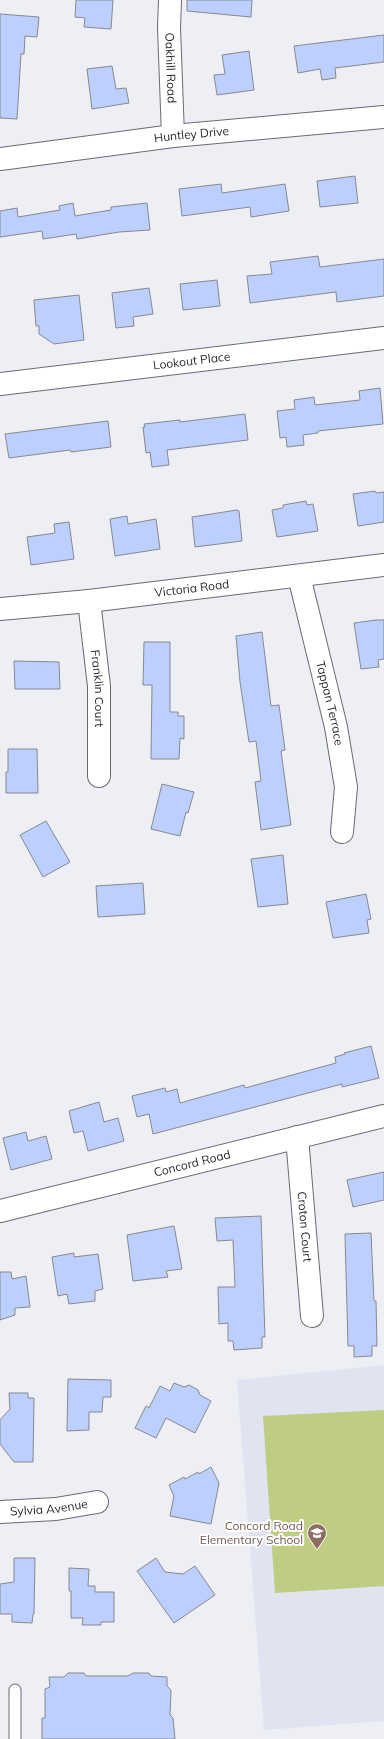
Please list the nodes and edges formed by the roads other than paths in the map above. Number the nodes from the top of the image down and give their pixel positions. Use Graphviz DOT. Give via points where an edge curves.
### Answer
graph roads {
  1 [pos="170,0"];
  2 [pos="384,117"];
  3 [pos="173,136"];
  4 [pos="0,159"];
  5 [pos="384,338"];
  6 [pos="0,384"];
  7 [pos="384,565"];
  8 [pos="299,576"];
  9 [pos="89,601"];
  10 [pos="0,609"];
  11 [pos="99,776"];
  12 [pos="342,832"];
  13 [pos="384,1116"];
  14 [pos="297,1137"];
  15 [pos="0,1211"];
  16 [pos="312,1316"];
  17 [pos="97,1502"];
  18 [pos="0,1512"];
  19 [pos="15,1690"];
  20 [pos="15,1739"];
  1 -- 3 [label="street, Oakhill Road" via="168,28"];
  2 -- 3 [label="street, Huntley Drive"];
  3 -- 4 [label="street, Huntley Drive"];
  5 -- 6 [label="street, Lookout Place"];
  7 -- 8 [label="street, Victoria Road"];
  8 -- 9 [label="street, Victoria Road"];
  8 -- 12 [label="street, Tappan Terrace" via="338,735 346,787"];
  9 -- 10 [label="street, Victoria Road"];
  9 -- 11 [label="street, Franklin Court" via="99,686"];
  13 -- 14 [label="street, Concord Road"];
  14 -- 15 [label="street, Concord Road"];
  14 -- 16 [label="street, Croton Court"];
  17 -- 18 [label="street, Sylvia Avenue" via="56,1509"];
  19 -- 20 [label="lane"];
}
